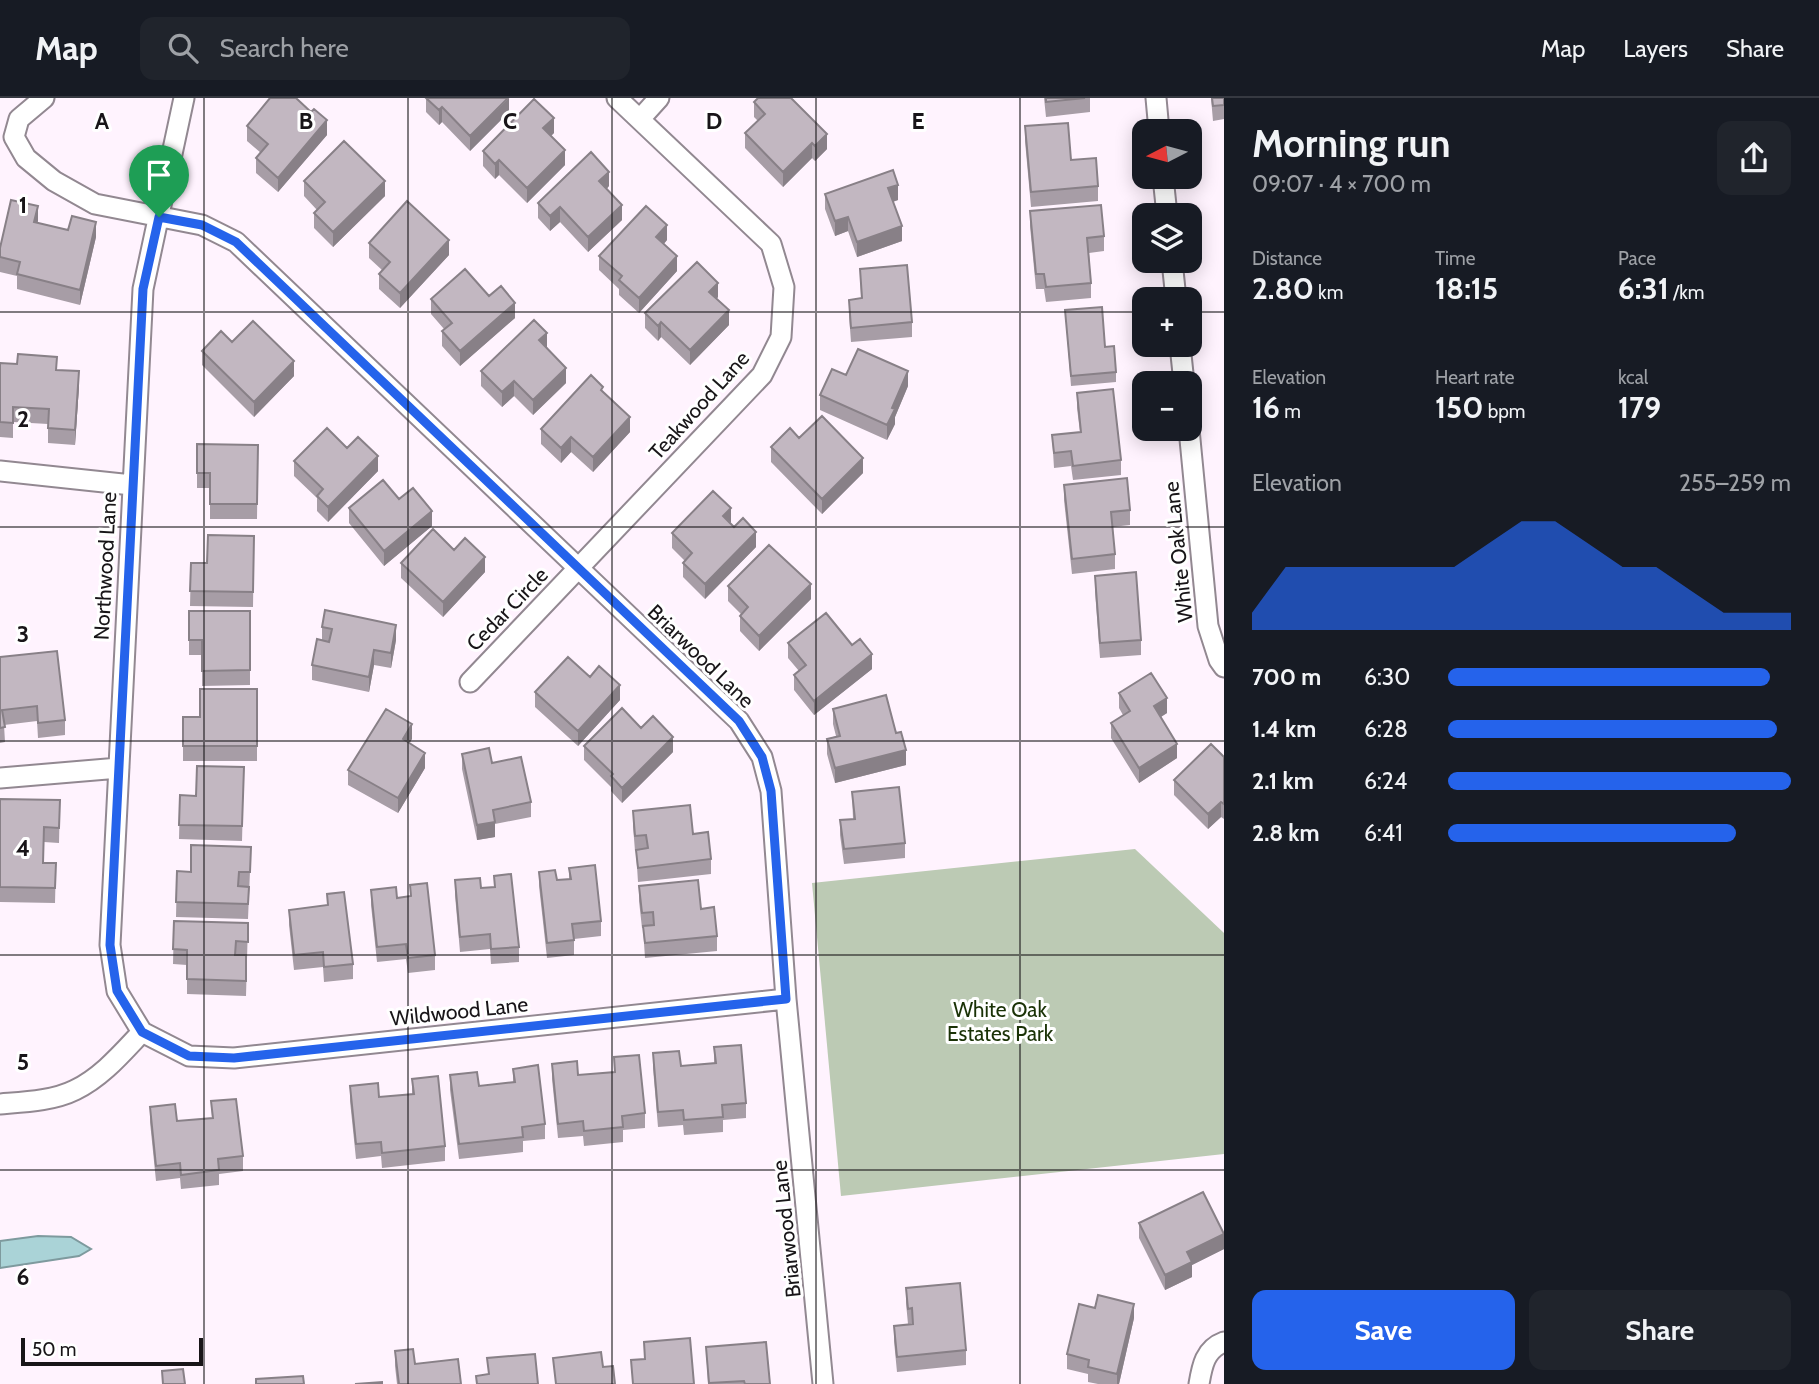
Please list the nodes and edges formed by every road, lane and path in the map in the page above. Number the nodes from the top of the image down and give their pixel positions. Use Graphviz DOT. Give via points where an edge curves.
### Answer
graph roads {
  1 [pos="44,98"];
  2 [pos="184,98"];
  3 [pos="617,98"];
  4 [pos="659,98"];
  5 [pos="1156,98"];
  6 [pos="640,119"];
  7 [pos="1158,119"];
  8 [pos="159,217"];
  9 [pos="1190,441"];
  10 [pos="0,471"];
  11 [pos="132,485"];
  12 [pos="578,569"];
  13 [pos="1224,667"];
  14 [pos="470,682"];
  15 [pos="118,768"];
  16 [pos="0,778"];
  17 [pos="786,999"];
  18 [pos="142,1032"];
  19 [pos="0,1104"];
  20 [pos="1224,1342"];
  21 [pos="823,1384"];
  22 [pos="1199,1384"];
  1 -- 8 [label="street, Briarwood Lane" via="19,119 14,137 26,158 54,181 95,204"];
  2 -- 8 [label="street, Northwood Lane"];
  3 -- 6 [label="street, Teakwood Lane"];
  4 -- 6 [label="street"];
  5 -- 7 [label="street"];
  6 -- 12 [label="street, Teakwood Lane" via="771,244 784,287 781,337 762,375"];
  8 -- 11 [label="street, Northwood Lane" via="143,289"];
  8 -- 12 [label="street, Briarwood Lane" via="202,225 236,242"];
  9 -- 13 [label="street, White Oak Lane" via="1208,626"];
  10 -- 11 [label="street"];
  11 -- 15 [label="street, Northwood Lane"];
  12 -- 14 [label="street, Cedar Circle"];
  12 -- 17 [label="street, Briarwood Lane" via="739,721 762,757 771,791"];
  15 -- 16 [label="street"];
  15 -- 18 [label="street, Northwood Lane" via="110,945 117,991"];
  17 -- 18 [label="street, Wildwood Lane" via="234,1058 189,1056"];
  17 -- 21 [label="street, Briarwood Lane"];
  18 -- 19 [label="street" via="104,1070 75,1090 37,1101"];
  20 -- 22 [label="street" via="1203,1359"];
}
